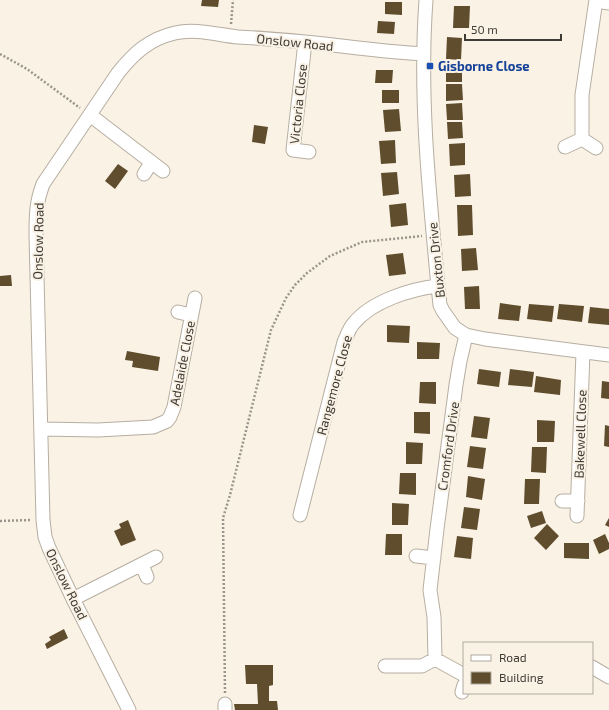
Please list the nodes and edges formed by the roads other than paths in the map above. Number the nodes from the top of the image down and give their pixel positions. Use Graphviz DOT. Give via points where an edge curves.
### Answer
graph roads {
  1 [pos="426,0"];
  2 [pos="596,1"];
  3 [pos="609,3"];
  4 [pos="305,42"];
  5 [pos="424,54"];
  6 [pos="90,115"];
  7 [pos="582,139"];
  8 [pos="566,147"];
  9 [pos="596,148"];
  10 [pos="309,152"];
  11 [pos="163,171"];
  12 [pos="438,286"];
  13 [pos="195,298"];
  14 [pos="178,312"];
  15 [pos="191,315"];
  16 [pos="466,335"];
  17 [pos="583,352"];
  18 [pos="609,355"];
  19 [pos="41,429"];
  20 [pos="562,501"];
  21 [pos="578,501"];
  22 [pos="300,515"];
  23 [pos="578,516"];
  24 [pos="416,556"];
  25 [pos="156,557"];
  26 [pos="434,558"];
  27 [pos="142,565"];
  28 [pos="147,578"];
  29 [pos="73,599"];
  30 [pos="435,659"];
  31 [pos="385,666"];
  32 [pos="593,668"];
  33 [pos="463,674"];
  34 [pos="609,677"];
  35 [pos="129,710"];
  1 -- 5 [label="street, Buxton Drive"];
  2 -- 3 [label="street"];
  2 -- 7 [label="street" via="582,95"];
  4 -- 5 [label="street, Onslow Road"];
  4 -- 6 [label="street, Onslow Road" via="196,32 175,33 162,37 135,54 118,73"];
  4 -- 10 [label="street, Victoria Close" via="293,150"];
  5 -- 12 [label="street, Buxton Drive" via="425,122"];
  6 -- 11 [label="street" via="148,168"];
  6 -- 19 [label="street, Onslow Road" via="47,179 37,203"];
  7 -- 8 [label="street"];
  7 -- 9 [label="street"];
  12 -- 16 [label="street, Buxton Drive" via="443,311 455,328"];
  12 -- 22 [label="street, Rangemore Close" via="423,288 379,303 364,313 349,329"];
  13 -- 15 [label="street, Adelaide Close"];
  14 -- 15 [label="street"];
  15 -- 19 [label="street, Adelaide Close" via="174,407 167,421 153,427 98,430"];
  16 -- 17 [label="street, Buxton Drive"];
  16 -- 26 [label="street, Cromford Drive" via="456,385"];
  17 -- 18 [label="street, Buxton Drive"];
  17 -- 21 [label="street, Bakewell Close"];
  19 -- 29 [label="street, Onslow Road" via="45,537"];
  20 -- 21 [label="street"];
  21 -- 23 [label="street, Bakewell Close"];
  24 -- 26 [label="street"];
  25 -- 27 [label="street"];
  26 -- 30 [label="street, Cromford Drive" via="430,590 434,617"];
  27 -- 28 [label="street"];
  27 -- 29 [label="street"];
  29 -- 35 [label="street, Onslow Road"];
  30 -- 31 [label="street" via="422,666"];
  30 -- 33 [label="street"];
  32 -- 34 [label="street"];
}
